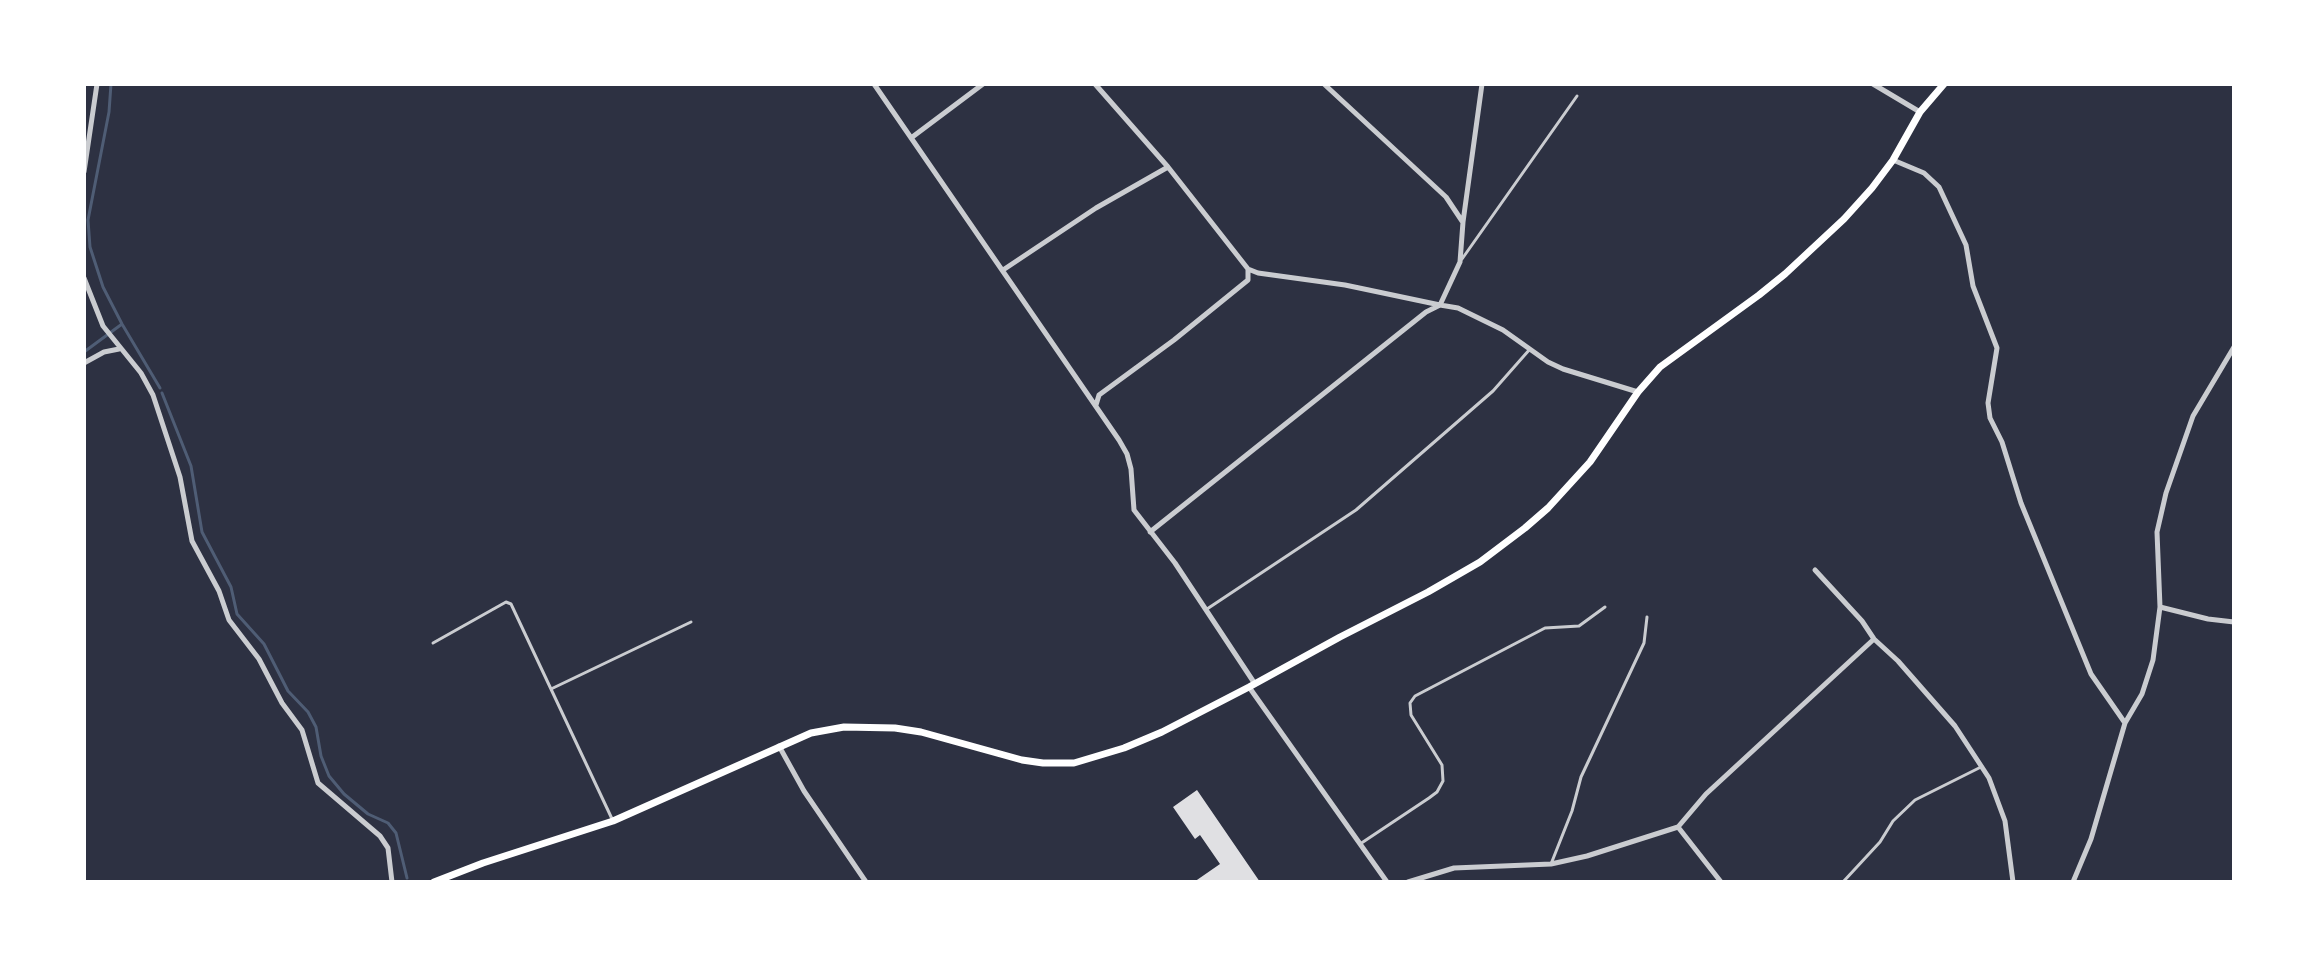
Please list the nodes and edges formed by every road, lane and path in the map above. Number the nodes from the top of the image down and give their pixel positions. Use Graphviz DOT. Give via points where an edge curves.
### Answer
graph roads {
  1 [pos="97,84"];
  2 [pos="874,84"];
  3 [pos="983,84"];
  4 [pos="1095,84"];
  5 [pos="1324,84"];
  6 [pos="1482,84"];
  7 [pos="1873,84"];
  8 [pos="1944,84"];
  9 [pos="1577,96"];
  10 [pos="1920,112"];
  11 [pos="911,138"];
  12 [pos="1893,160"];
  13 [pos="1168,167"];
  14 [pos="84,172"];
  15 [pos="1463,222"];
  16 [pos="1460,262"];
  17 [pos="1248,269"];
  18 [pos="1003,270"];
  19 [pos="1258,273"];
  20 [pos="84,278"];
  21 [pos="1248,280"];
  22 [pos="1440,305"];
  23 [pos="2234,347"];
  24 [pos="119,349"];
  25 [pos="1530,349"];
  26 [pos="84,363"];
  27 [pos="1638,392"];
  28 [pos="1095,406"];
  29 [pos="1150,532"];
  30 [pos="1815,570"];
  31 [pos="1605,607"];
  32 [pos="2160,607"];
  33 [pos="1206,610"];
  34 [pos="1647,617"];
  35 [pos="691,622"];
  36 [pos="2234,622"];
  37 [pos="1874,639"];
  38 [pos="433,643"];
  39 [pos="1252,686"];
  40 [pos="551,689"];
  41 [pos="2125,723"];
  42 [pos="779,746"];
  43 [pos="1981,767"];
  44 [pos="613,821"];
  45 [pos="1678,827"];
  46 [pos="1360,844"];
  47 [pos="1551,864"];
  48 [pos="392,882"];
  49 [pos="434,882"];
  50 [pos="866,882"];
  51 [pos="1387,882"];
  52 [pos="1408,882"];
  53 [pos="1721,882"];
  54 [pos="1843,882"];
  55 [pos="2013,882"];
  56 [pos="2073,882"];
  1 -- 14 [label="street"];
  2 -- 11 [label="street"];
  3 -- 11 [label="street"];
  4 -- 13 [label="street"];
  5 -- 15 [label="street" via="1446,197"];
  6 -- 15 [label="street"];
  7 -- 10 [label="street"];
  8 -- 10 [label="main road"];
  9 -- 16 [label="lane"];
  10 -- 12 [label="main road"];
  11 -- 18 [label="street"];
  12 -- 27 [label="main road" via="1844,219 1785,274 1660,367"];
  12 -- 41 [label="street" via="1924,173 1939,187 1966,245 1973,286 1997,348 1990,418 2091,674"];
  13 -- 17 [label="street"];
  13 -- 18 [label="street"];
  15 -- 16 [label="street"];
  16 -- 22 [label="street"];
  17 -- 19 [label="street"];
  17 -- 21 [label="street"];
  18 -- 28 [label="street"];
  19 -- 21 [label="street"];
  19 -- 22 [label="street"];
  20 -- 24 [label="street" via="103,326"];
  21 -- 28 [label="street" via="1099,395"];
  22 -- 25 [label="street" via="1476,316"];
  22 -- 29 [label="street"];
  23 -- 32 [label="street" via="2193,416 2166,493 2157,532"];
  24 -- 26 [label="street"];
  24 -- 48 [label="street" via="153,395 180,477 192,541 229,620 302,730 318,783 388,848"];
  25 -- 27 [label="street" via="1548,362"];
  25 -- 33 [label="lane" via="1493,391 1356,510"];
  27 -- 39 [label="main road" via="1590,462 1507,542 1428,592"];
  28 -- 29 [label="street" via="1127,454 1134,510"];
  29 -- 33 [label="street"];
  30 -- 37 [label="street"];
  31 -- 46 [label="lane" via="1579,626 1545,628 1415,696 1411,715 1442,765 1443,781 1437,792"];
  32 -- 36 [label="street"];
  32 -- 41 [label="street" via="2153,660"];
  33 -- 39 [label="street"];
  34 -- 47 [label="lane" via="1644,643 1581,777"];
  35 -- 40 [label="lane"];
  37 -- 43 [label="street" via="1955,726"];
  37 -- 45 [label="street" via="1706,794"];
  38 -- 40 [label="lane" via="506,602"];
  39 -- 42 [label="main road" via="1137,743 1074,763 1022,760 895,728 844,727"];
  39 -- 46 [label="street"];
  40 -- 44 [label="lane"];
  41 -- 56 [label="street"];
  42 -- 44 [label="main road"];
  42 -- 50 [label="street"];
  43 -- 54 [label="lane" via="1915,800"];
  43 -- 55 [label="street" via="2005,821"];
  44 -- 49 [label="main road"];
  45 -- 47 [label="street"];
  45 -- 53 [label="street"];
  46 -- 51 [label="street"];
  47 -- 52 [label="street" via="1454,868"];
}
